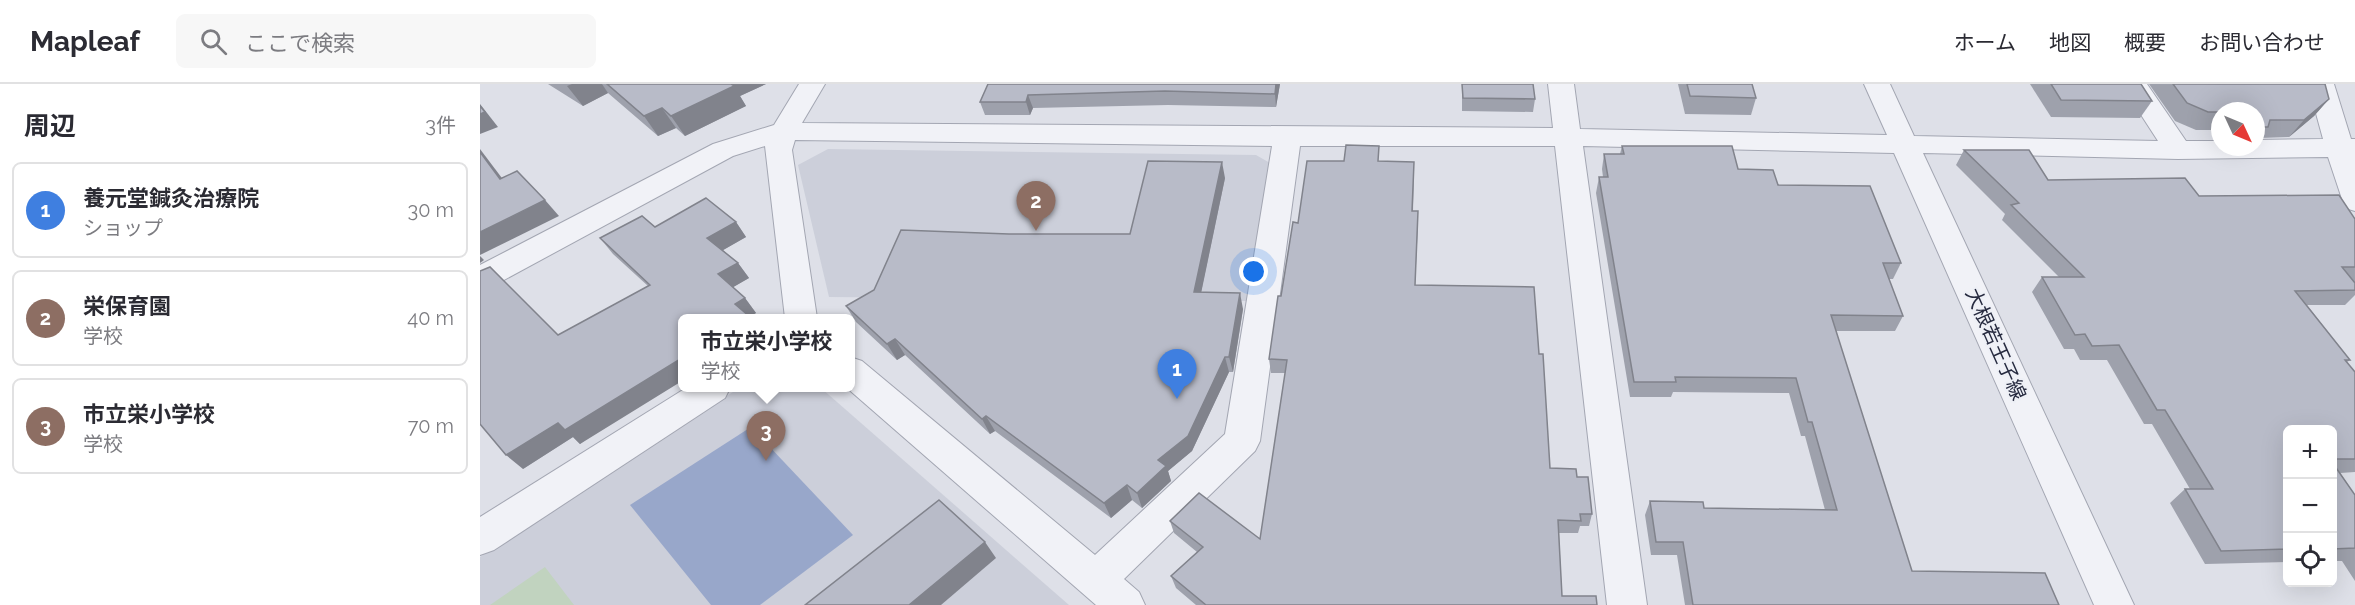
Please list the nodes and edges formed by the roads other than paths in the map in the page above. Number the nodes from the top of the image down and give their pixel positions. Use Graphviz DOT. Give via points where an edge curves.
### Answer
graph roads {
  1 [pos="812,84"];
  2 [pos="1561,84"];
  3 [pos="1877,84"];
  4 [pos="2134,84"];
  5 [pos="2322,84"];
  6 [pos="784,131"];
  7 [pos="1287,137"];
  8 [pos="1568,137"];
  9 [pos="1905,143"];
  10 [pos="2347,148"];
  11 [pos="2178,150"];
  12 [pos="2355,201"];
  13 [pos="480,279"];
  14 [pos="800,314"];
  15 [pos="855,374"];
  16 [pos="705,392"];
  17 [pos="480,538"];
  18 [pos="1095,581"];
  19 [pos="1125,605"];
  20 [pos="1627,605"];
  21 [pos="2114,605"];
  1 -- 6 [label="street"];
  2 -- 8 [label="street"];
  3 -- 9 [label="street, 大根若王子線"];
  4 -- 11 [label="street"];
  5 -- 10 [label="street"];
  6 -- 7 [label="street"];
  6 -- 13 [label="street" via="723,150"];
  6 -- 14 [label="street" via="778,150"];
  7 -- 8 [label="street"];
  7 -- 18 [label="street" via="1242,441"];
  8 -- 9 [label="street"];
  8 -- 20 [label="street"];
  9 -- 11 [label="street"];
  9 -- 21 [label="street, 大根若王子線"];
  10 -- 11 [label="street"];
  10 -- 12 [label="street"];
  15 -- 18 [label="street"];
  16 -- 17 [label="street"];
  18 -- 19 [label="street"];
}
